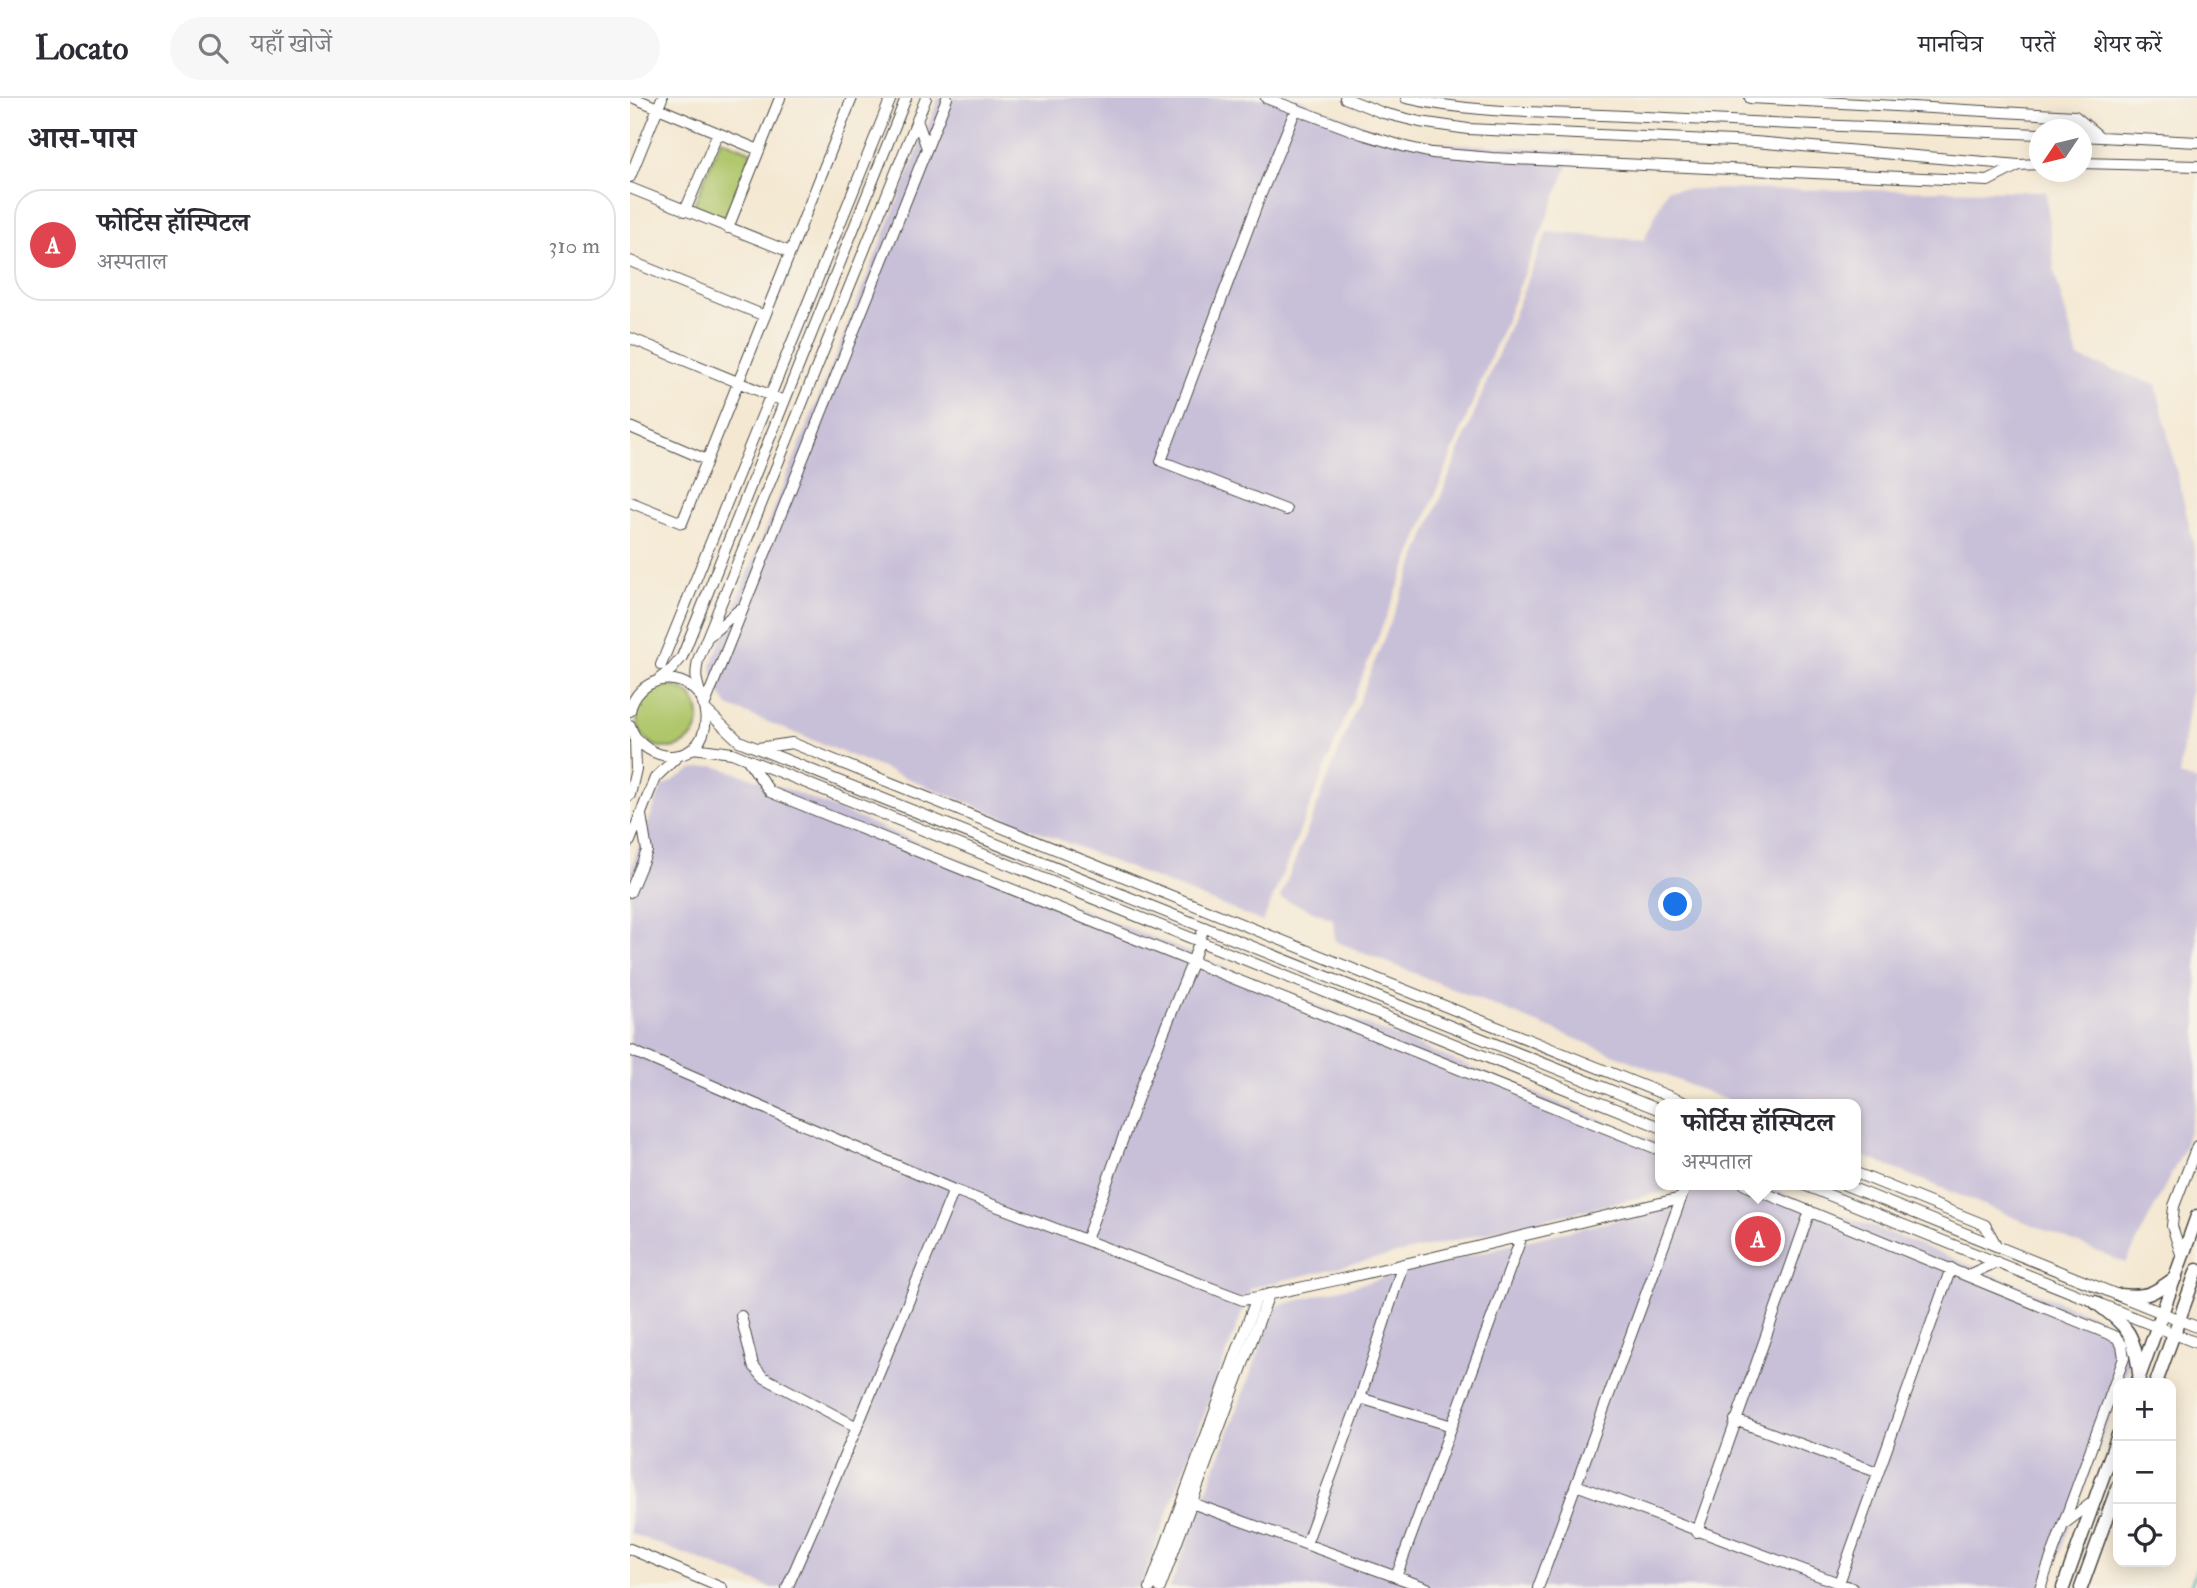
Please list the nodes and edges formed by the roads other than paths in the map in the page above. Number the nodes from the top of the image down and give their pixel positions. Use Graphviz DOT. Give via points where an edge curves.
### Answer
graph roads {
  1 [pos="634,98"];
  2 [pos="780,98"];
  3 [pos="852,98"];
  4 [pos="891,98"];
  5 [pos="906,98"];
  6 [pos="926,98"];
  7 [pos="947,98"];
  8 [pos="1266,98"];
  9 [pos="1345,98"];
  10 [pos="1406,98"];
  11 [pos="1750,98"];
  12 [pos="660,103"];
  13 [pos="1296,109"];
  14 [pos="898,118"];
  15 [pos="917,120"];
  16 [pos="879,128"];
  17 [pos="718,133"];
  18 [pos="2029,134"];
  19 [pos="2092,137"];
  20 [pos="2100,137"];
  21 [pos="2197,142"];
  22 [pos="927,148"];
  23 [pos="759,150"];
  24 [pos="2092,163"];
  25 [pos="2019,164"];
  26 [pos="2029,164"];
  27 [pos="2197,166"];
  28 [pos="630,177"];
  29 [pos="630,188"];
  30 [pos="685,211"];
  31 [pos="728,228"];
  32 [pos="790,252"];
  33 [pos="630,261"];
  34 [pos="765,316"];
  35 [pos="630,338"];
  36 [pos="738,382"];
  37 [pos="770,395"];
  38 [pos="784,401"];
  39 [pos="630,427"];
  40 [pos="707,460"];
  41 [pos="630,502"];
  42 [pos="1286,510"];
  43 [pos="689,597"];
  44 [pos="743,606"];
  45 [pos="697,620"];
  46 [pos="706,639"];
  47 [pos="661,665"];
  48 [pos="659,680"];
  49 [pos="644,687"];
  50 [pos="630,689"];
  51 [pos="705,705"];
  52 [pos="630,711"];
  53 [pos="630,726"];
  54 [pos="635,738"];
  55 [pos="693,748"];
  56 [pos="758,748"];
  57 [pos="679,755"];
  58 [pos="747,759"];
  59 [pos="630,795"];
  60 [pos="640,815"];
  61 [pos="630,841"];
  62 [pos="630,892"];
  63 [pos="1204,927"];
  64 [pos="1199,942"];
  65 [pos="1192,963"];
  66 [pos="630,1050"];
  67 [pos="1676,1099"];
  68 [pos="1655,1108"];
  69 [pos="1655,1125"];
  70 [pos="2197,1146"];
  71 [pos="1655,1148"];
  72 [pos="1861,1174"];
  73 [pos="954,1190"];
  74 [pos="1684,1190"];
  75 [pos="1758,1190"];
  76 [pos="1817,1190"];
  77 [pos="1858,1190"];
  78 [pos="1681,1198"];
  79 [pos="1810,1211"];
  80 [pos="2197,1216"];
  81 [pos="1522,1236"];
  82 [pos="1086,1240"];
  83 [pos="1996,1245"];
  84 [pos="2183,1258"];
  85 [pos="1997,1262"];
  86 [pos="1403,1264"];
  87 [pos="1951,1268"];
  88 [pos="2197,1270"];
  89 [pos="1968,1275"];
  90 [pos="2176,1277"];
  91 [pos="1269,1294"];
  92 [pos="2120,1295"];
  93 [pos="1257,1297"];
  94 [pos="2095,1301"];
  95 [pos="2163,1312"];
  96 [pos="741,1316"];
  97 [pos="2179,1319"];
  98 [pos="2158,1327"];
  99 [pos="2197,1327"];
  100 [pos="2174,1333"];
  101 [pos="2197,1343"];
  102 [pos="2138,1378"];
  103 [pos="2139,1378"];
  104 [pos="2158,1378"];
  105 [pos="1360,1398"];
  106 [pos="1735,1420"];
  107 [pos="1452,1426"];
  108 [pos="857,1427"];
  109 [pos="2116,1441"];
  110 [pos="1877,1472"];
  111 [pos="1576,1485"];
  112 [pos="2113,1500"];
  113 [pos="1187,1501"];
  114 [pos="2094,1501"];
  115 [pos="2063,1524"];
  116 [pos="1697,1532"];
  117 [pos="1306,1544"];
  118 [pos="630,1549"];
  119 [pos="1396,1577"];
  120 [pos="1839,1583"];
  121 [pos="722,1588"];
  122 [pos="787,1588"];
  123 [pos="1150,1588"];
  124 [pos="1160,1588"];
  125 [pos="1427,1588"];
  126 [pos="1538,1588"];
  127 [pos="1852,1588"];
  128 [pos="2040,1588"];
  129 [pos="2063,1588"];
  130 [pos="2081,1588"];
  1 -- 12 [label="street"];
  2 -- 23 [label="street"];
  3 -- 32 [label="street"];
  4 -- 16 [label="street"];
  5 -- 14 [label="street"];
  6 -- 15 [label="street"];
  7 -- 22 [label="street"];
  8 -- 13 [label="street"];
  9 -- 25 [label="street" via="1383,113 1468,129 1755,142"];
  10 -- 18 [label="street" via="1482,108"];
  11 -- 20 [label="street" via="2076,116"];
  12 -- 17 [label="street"];
  12 -- 28 [label="street"];
  13 -- 25 [label="street" via="1406,148 1480,157 1988,181"];
  13 -- 42 [label="street" via="1161,461"];
  14 -- 16 [label="street"];
  14 -- 38 [label="street"];
  15 -- 22 [label="street"];
  15 -- 46 [label="street"];
  16 -- 37 [label="street"];
  17 -- 23 [label="street"];
  17 -- 30 [label="street"];
  19 -- 20 [label="street"];
  20 -- 21 [label="street"];
  22 -- 44 [label="street"];
  23 -- 31 [label="street"];
  24 -- 27 [label="street"];
  25 -- 26 [label="street"];
  29 -- 30 [label="street"];
  30 -- 31 [label="street"];
  31 -- 32 [label="street"];
  32 -- 34 [label="street"];
  33 -- 34 [label="street"];
  34 -- 36 [label="street"];
  35 -- 36 [label="street"];
  36 -- 37 [label="street"];
  36 -- 40 [label="street"];
  37 -- 38 [label="street"];
  37 -- 43 [label="street"];
  38 -- 45 [label="street"];
  39 -- 40 [label="street"];
  40 -- 41 [label="street" via="682,523"];
  43 -- 45 [label="street"];
  43 -- 47 [label="street"];
  44 -- 46 [label="street"];
  44 -- 51 [label="street"];
  45 -- 48 [label="street" via="682,657"];
  46 -- 51 [label="street" via="695,678"];
  48 -- 49 [label="street"];
  48 -- 51 [label="street" via="688,684"];
  49 -- 50 [label="street"];
  49 -- 52 [label="street"];
  51 -- 55 [label="street" via="707,719"];
  51 -- 56 [label="street" via="739,741"];
  53 -- 54 [label="street"];
  54 -- 57 [label="street" via="650,752"];
  54 -- 59 [label="street" via="636,769"];
  55 -- 57 [label="street"];
  55 -- 58 [label="street"];
  56 -- 63 [label="street"];
  56 -- 67 [label="street" via="792,743"];
  57 -- 60 [label="street" via="656,778"];
  58 -- 64 [label="street"];
  58 -- 65 [label="street" via="770,792"];
  60 -- 61 [label="street"];
  60 -- 62 [label="street" via="647,851"];
  63 -- 64 [label="street"];
  63 -- 68 [label="street"];
  64 -- 65 [label="street"];
  64 -- 69 [label="street"];
  65 -- 71 [label="street"];
  65 -- 82 [label="street"];
  66 -- 73 [label="street"];
  70 -- 84 [label="street" via="2173,1216"];
  72 -- 83 [label="street" via="1985,1225"];
  73 -- 82 [label="street"];
  73 -- 108 [label="street"];
  74 -- 78 [label="street"];
  75 -- 79 [label="street"];
  76 -- 85 [label="street"];
  77 -- 83 [label="street"];
  78 -- 81 [label="street"];
  78 -- 111 [label="street"];
  79 -- 87 [label="street"];
  79 -- 106 [label="street"];
  80 -- 84 [label="main road"];
  81 -- 86 [label="street"];
  81 -- 107 [label="street"];
  82 -- 93 [label="street" via="1243,1300"];
  83 -- 92 [label="street"];
  84 -- 90 [label="main road"];
  85 -- 89 [label="street"];
  85 -- 94 [label="street"];
  86 -- 91 [label="street"];
  86 -- 105 [label="street"];
  87 -- 89 [label="street"];
  87 -- 110 [label="street"];
  88 -- 97 [label="main road"];
  89 -- 115 [label="street" via="2116,1337 2122,1345 2124,1358"];
  90 -- 92 [label="main road" via="2152,1294"];
  90 -- 95 [label="main road"];
  91 -- 93 [label="street"];
  91 -- 113 [label="street"];
  92 -- 95 [label="street"];
  93 -- 113 [label="street"];
  94 -- 98 [label="street"];
  94 -- 102 [label="main road" via="2133,1336"];
  95 -- 97 [label="street"];
  95 -- 98 [label="main road"];
  96 -- 108 [label="street" via="753,1365 763,1377"];
  97 -- 99 [label="street"];
  97 -- 100 [label="main road"];
  98 -- 100 [label="street"];
  98 -- 103 [label="main road"];
  100 -- 101 [label="street"];
  100 -- 104 [label="main road"];
  105 -- 107 [label="street"];
  105 -- 117 [label="street"];
  106 -- 110 [label="street"];
  106 -- 116 [label="street"];
  107 -- 119 [label="street"];
  108 -- 122 [label="street"];
  109 -- 114 [label="main road"];
  110 -- 120 [label="street"];
  111 -- 116 [label="street"];
  111 -- 126 [label="street"];
  112 -- 130 [label="main road"];
  113 -- 117 [label="street"];
  113 -- 123 [label="street"];
  113 -- 124 [label="street"];
  114 -- 115 [label="street"];
  114 -- 129 [label="main road"];
  115 -- 128 [label="street"];
  116 -- 120 [label="street"];
  117 -- 119 [label="street"];
  118 -- 121 [label="street"];
  119 -- 125 [label="street"];
  120 -- 127 [label="street"];
}
